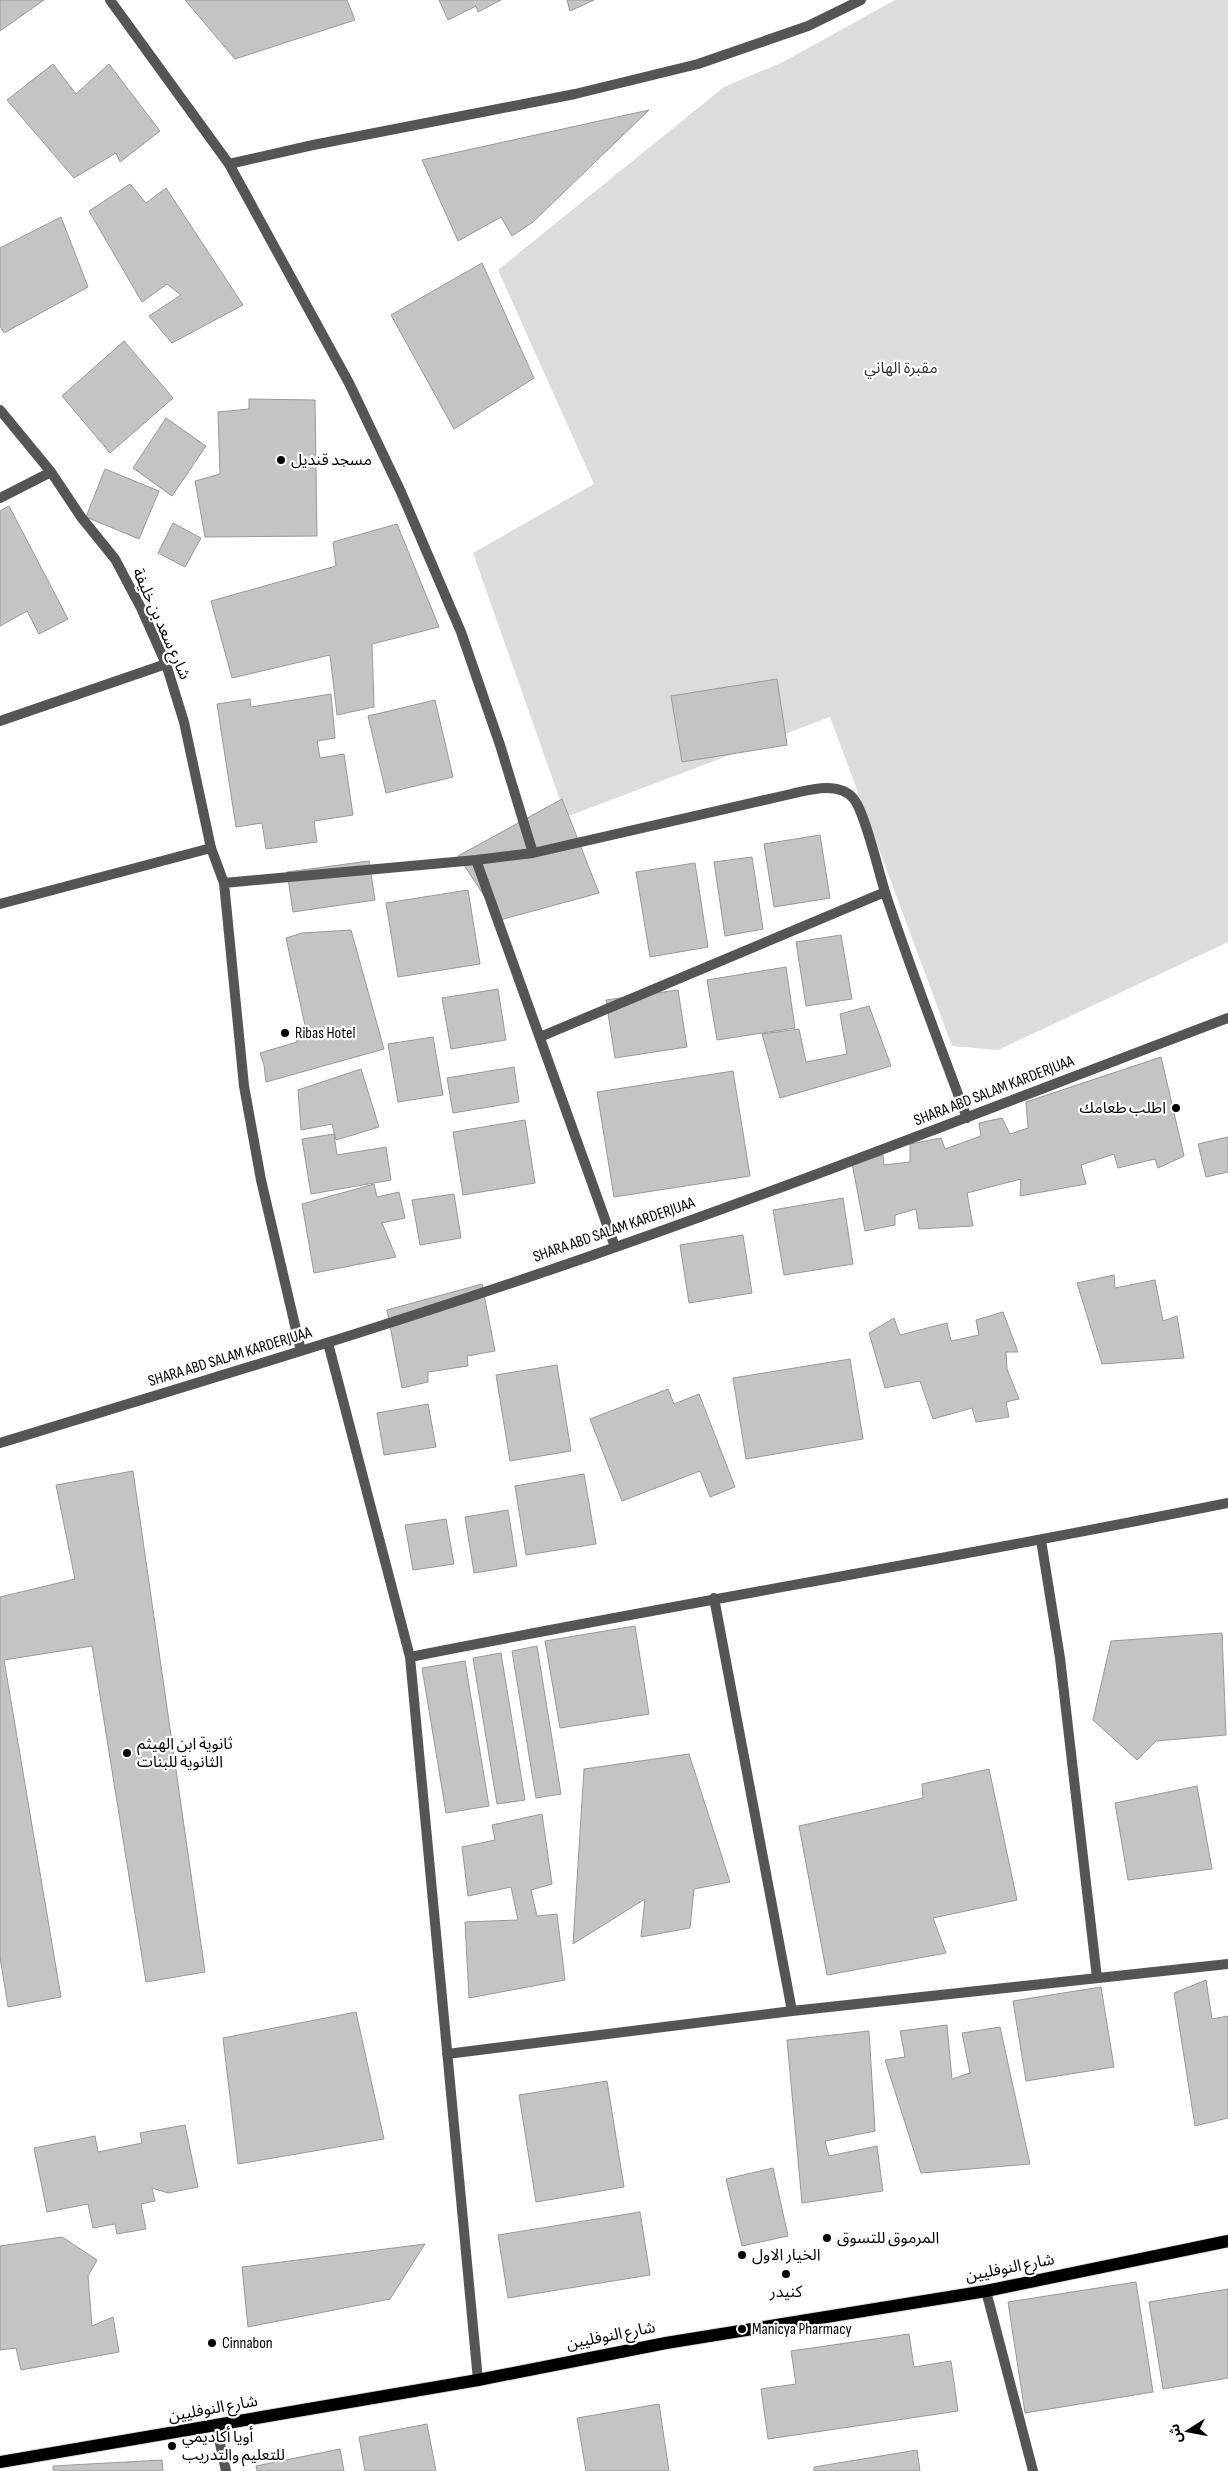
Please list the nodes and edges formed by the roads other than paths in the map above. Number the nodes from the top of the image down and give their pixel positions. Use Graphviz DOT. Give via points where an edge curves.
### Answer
graph roads {
  1 [pos="110,0"];
  2 [pos="860,0"];
  3 [pos="229,164"];
  4 [pos="0,410"];
  5 [pos="50,472"];
  6 [pos="0,498"];
  7 [pos="166,664"];
  8 [pos="0,721"];
  9 [pos="211,848"];
  10 [pos="533,853"];
  11 [pos="476,860"];
  12 [pos="224,883"];
  13 [pos="886,892"];
  14 [pos="0,904"];
  15 [pos="1228,1018"];
  16 [pos="540,1037"];
  17 [pos="966,1118"];
  18 [pos="615,1247"];
  19 [pos="328,1343"];
  20 [pos="302,1351"];
  21 [pos="0,1443"];
  22 [pos="1228,1503"];
  23 [pos="1042,1540"];
  24 [pos="714,1598"];
  25 [pos="410,1657"];
  26 [pos="1228,1964"];
  27 [pos="1097,1978"];
  28 [pos="792,2011"];
  29 [pos="447,2054"];
  30 [pos="1228,2241"];
  31 [pos="986,2291"];
  32 [pos="478,2380"];
  33 [pos="216,2425"];
  34 [pos="0,2462"];
  35 [pos="226,2471"];
  36 [pos="1033,2471"];
  1 -- 3 [label="street"];
  2 -- 3 [label="street" via="808,26 698,64 575,94"];
  3 -- 10 [label="street" via="349,383 431,558 461,632"];
  4 -- 5 [label="street, شارع سعد بن خليفة"];
  5 -- 6 [label="street"];
  5 -- 7 [label="street, شارع سعد بن خليفة" via="115,559"];
  7 -- 8 [label="street"];
  7 -- 9 [label="street, شارع سعد بن خليفة" via="184,722"];
  9 -- 12 [label="street, شارع سعد بن خليفة"];
  9 -- 14 [label="street"];
  10 -- 11 [label="street"];
  10 -- 13 [label="street" via="824,788 841,791 854,798"];
  11 -- 12 [label="street"];
  11 -- 16 [label="street"];
  12 -- 20 [label="street, شارع سعد بن خليفة" via="244,1086 263,1189"];
  13 -- 16 [label="street"];
  13 -- 17 [label="street"];
  15 -- 17 [label="street, SHARA ABD SALAM KARDERJUAA"];
  16 -- 18 [label="street"];
  17 -- 18 [label="street, SHARA ABD SALAM KARDERJUAA"];
  18 -- 19 [label="street, SHARA ABD SALAM KARDERJUAA"];
  19 -- 20 [label="street, SHARA ABD SALAM KARDERJUAA"];
  19 -- 25 [label="street"];
  20 -- 21 [label="street, SHARA ABD SALAM KARDERJUAA"];
  22 -- 23 [label="street"];
  23 -- 24 [label="street"];
  23 -- 27 [label="street" via="1060,1658"];
  24 -- 25 [label="street"];
  24 -- 28 [label="street"];
  25 -- 29 [label="street"];
  26 -- 27 [label="street"];
  27 -- 28 [label="street"];
  28 -- 29 [label="street"];
  29 -- 32 [label="street"];
  30 -- 31 [label="main road, شارع النوفليين"];
  31 -- 32 [label="main road, شارع النوفليين" via="666,2343"];
  31 -- 36 [label="street"];
  32 -- 33 [label="main road, شارع النوفليين"];
  33 -- 34 [label="main road, شارع النوفليين"];
  33 -- 35 [label="street"];
}
